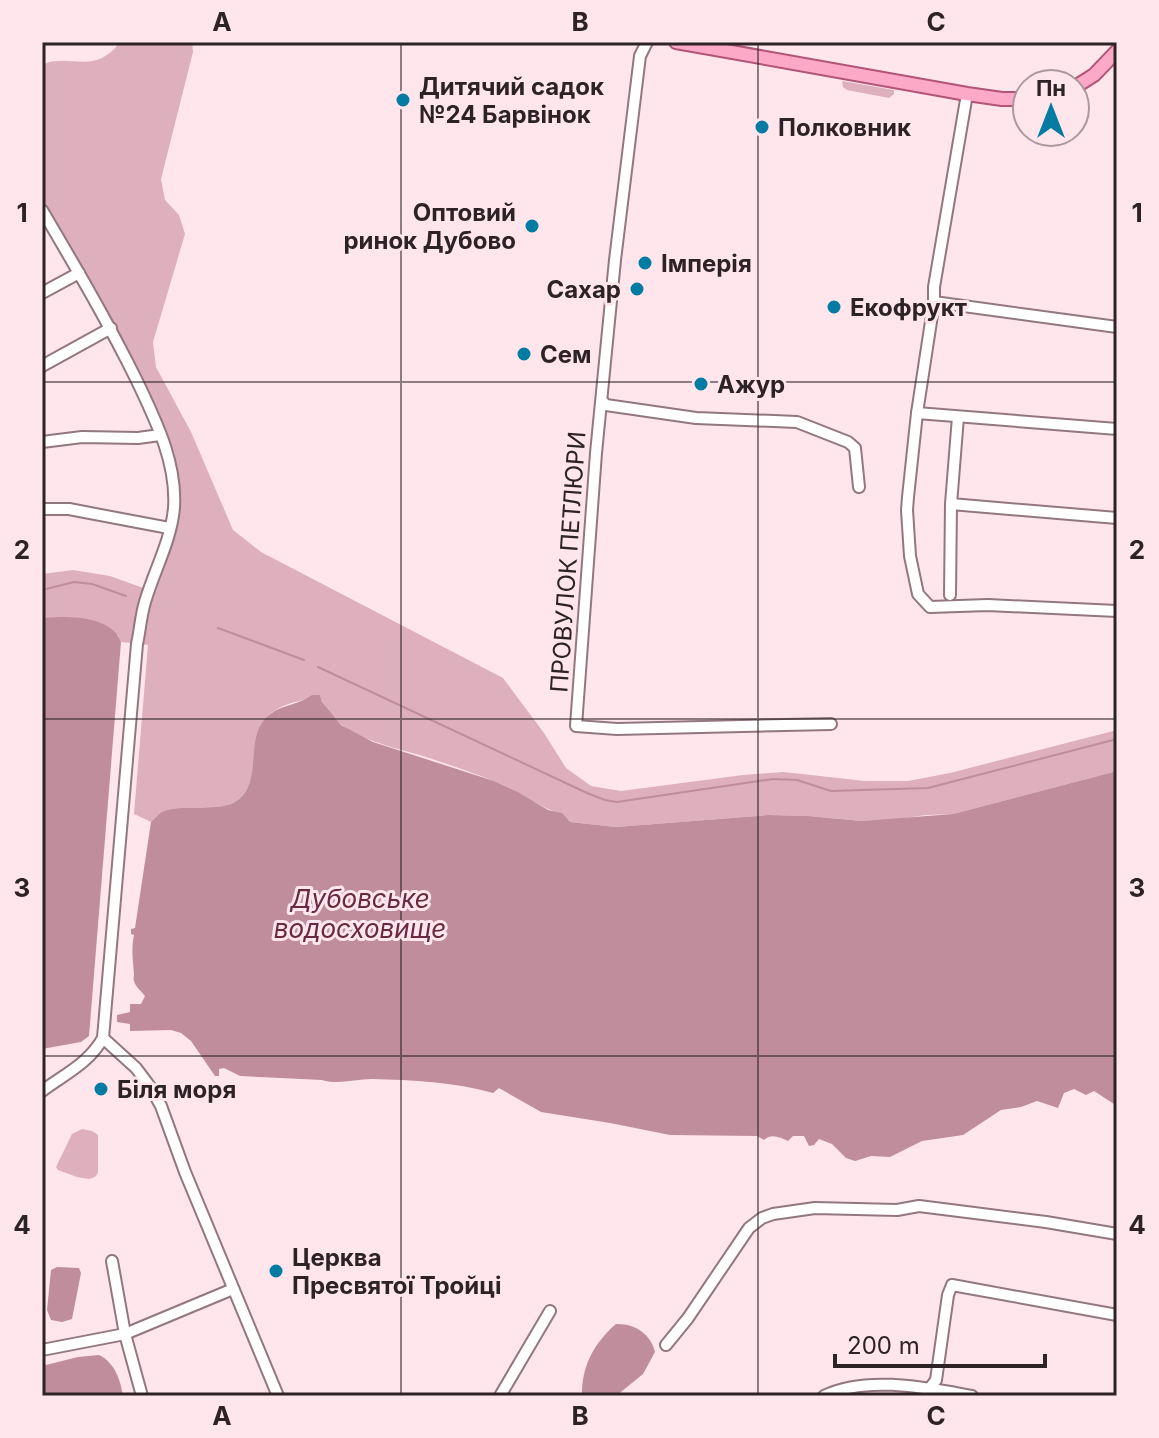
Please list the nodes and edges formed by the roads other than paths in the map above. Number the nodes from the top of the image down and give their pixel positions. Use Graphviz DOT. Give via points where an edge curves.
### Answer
graph roads {
  1 [pos="647,42"];
  2 [pos="676,42"];
  3 [pos="1117,51"];
  4 [pos="1091,77"];
  5 [pos="967,94"];
  6 [pos="1011,99"];
  7 [pos="42,210"];
  8 [pos="79,273"];
  9 [pos="42,293"];
  10 [pos="934,302"];
  11 [pos="1117,327"];
  12 [pos="111,328"];
  13 [pos="42,366"];
  14 [pos="602,401"];
  15 [pos="917,413"];
  16 [pos="958,417"];
  17 [pos="1117,429"];
  18 [pos="160,435"];
  19 [pos="42,442"];
  20 [pos="859,487"];
  21 [pos="951,504"];
  22 [pos="42,509"];
  23 [pos="1117,518"];
  24 [pos="169,528"];
  25 [pos="950,595"];
  26 [pos="1117,611"];
  27 [pos="831,724"];
  28 [pos="103,1038"];
  29 [pos="42,1091"];
  30 [pos="1117,1234"];
  31 [pos="112,1261"];
  32 [pos="233,1289"];
  33 [pos="550,1311"];
  34 [pos="1117,1315"];
  35 [pos="125,1334"];
  36 [pos="666,1345"];
  37 [pos="42,1350"];
  38 [pos="930,1388"];
  39 [pos="142,1396"];
  40 [pos="278,1396"];
  41 [pos="500,1396"];
  42 [pos="824,1396"];
  43 [pos="972,1396"];
  1 -- 14 [label="street, ПРОВУЛОК ПЕТЛЮРИ" via="640,56"];
  2 -- 5 [label="main road"];
  3 -- 4 [label="main road"];
  5 -- 6 [label="main road"];
  5 -- 10 [label="street"];
  7 -- 8 [label="street"];
  8 -- 9 [label="street"];
  8 -- 12 [label="street"];
  10 -- 11 [label="street"];
  10 -- 15 [label="street"];
  12 -- 13 [label="street"];
  12 -- 18 [label="street"];
  14 -- 20 [label="street, ПРОВУЛОК ПЕТЛЮРИ" via="696,418 797,422 855,448"];
  14 -- 27 [label="street, ПРОВУЛОК ПЕТЛЮРИ" via="576,726"];
  15 -- 16 [label="street"];
  15 -- 26 [label="street" via="907,510 910,556 918,594 930,607"];
  16 -- 17 [label="street"];
  16 -- 21 [label="street"];
  18 -- 19 [label="street"];
  18 -- 24 [label="street" via="174,488"];
  21 -- 23 [label="street"];
  21 -- 25 [label="street"];
  22 -- 24 [label="street"];
  24 -- 28 [label="street" via="137,644"];
  28 -- 29 [label="street" via="83,1064"];
  28 -- 32 [label="street" via="132,1062 161,1106"];
  30 -- 36 [label="street" via="919,1206 773,1214 749,1228"];
  31 -- 35 [label="street"];
  32 -- 35 [label="street"];
  32 -- 40 [label="street"];
  33 -- 41 [label="street"];
  34 -- 38 [label="street" via="952,1285 936,1380"];
  35 -- 37 [label="street"];
  35 -- 39 [label="street"];
  38 -- 42 [label="street" via="864,1384"];
  38 -- 43 [label="street"];
}
